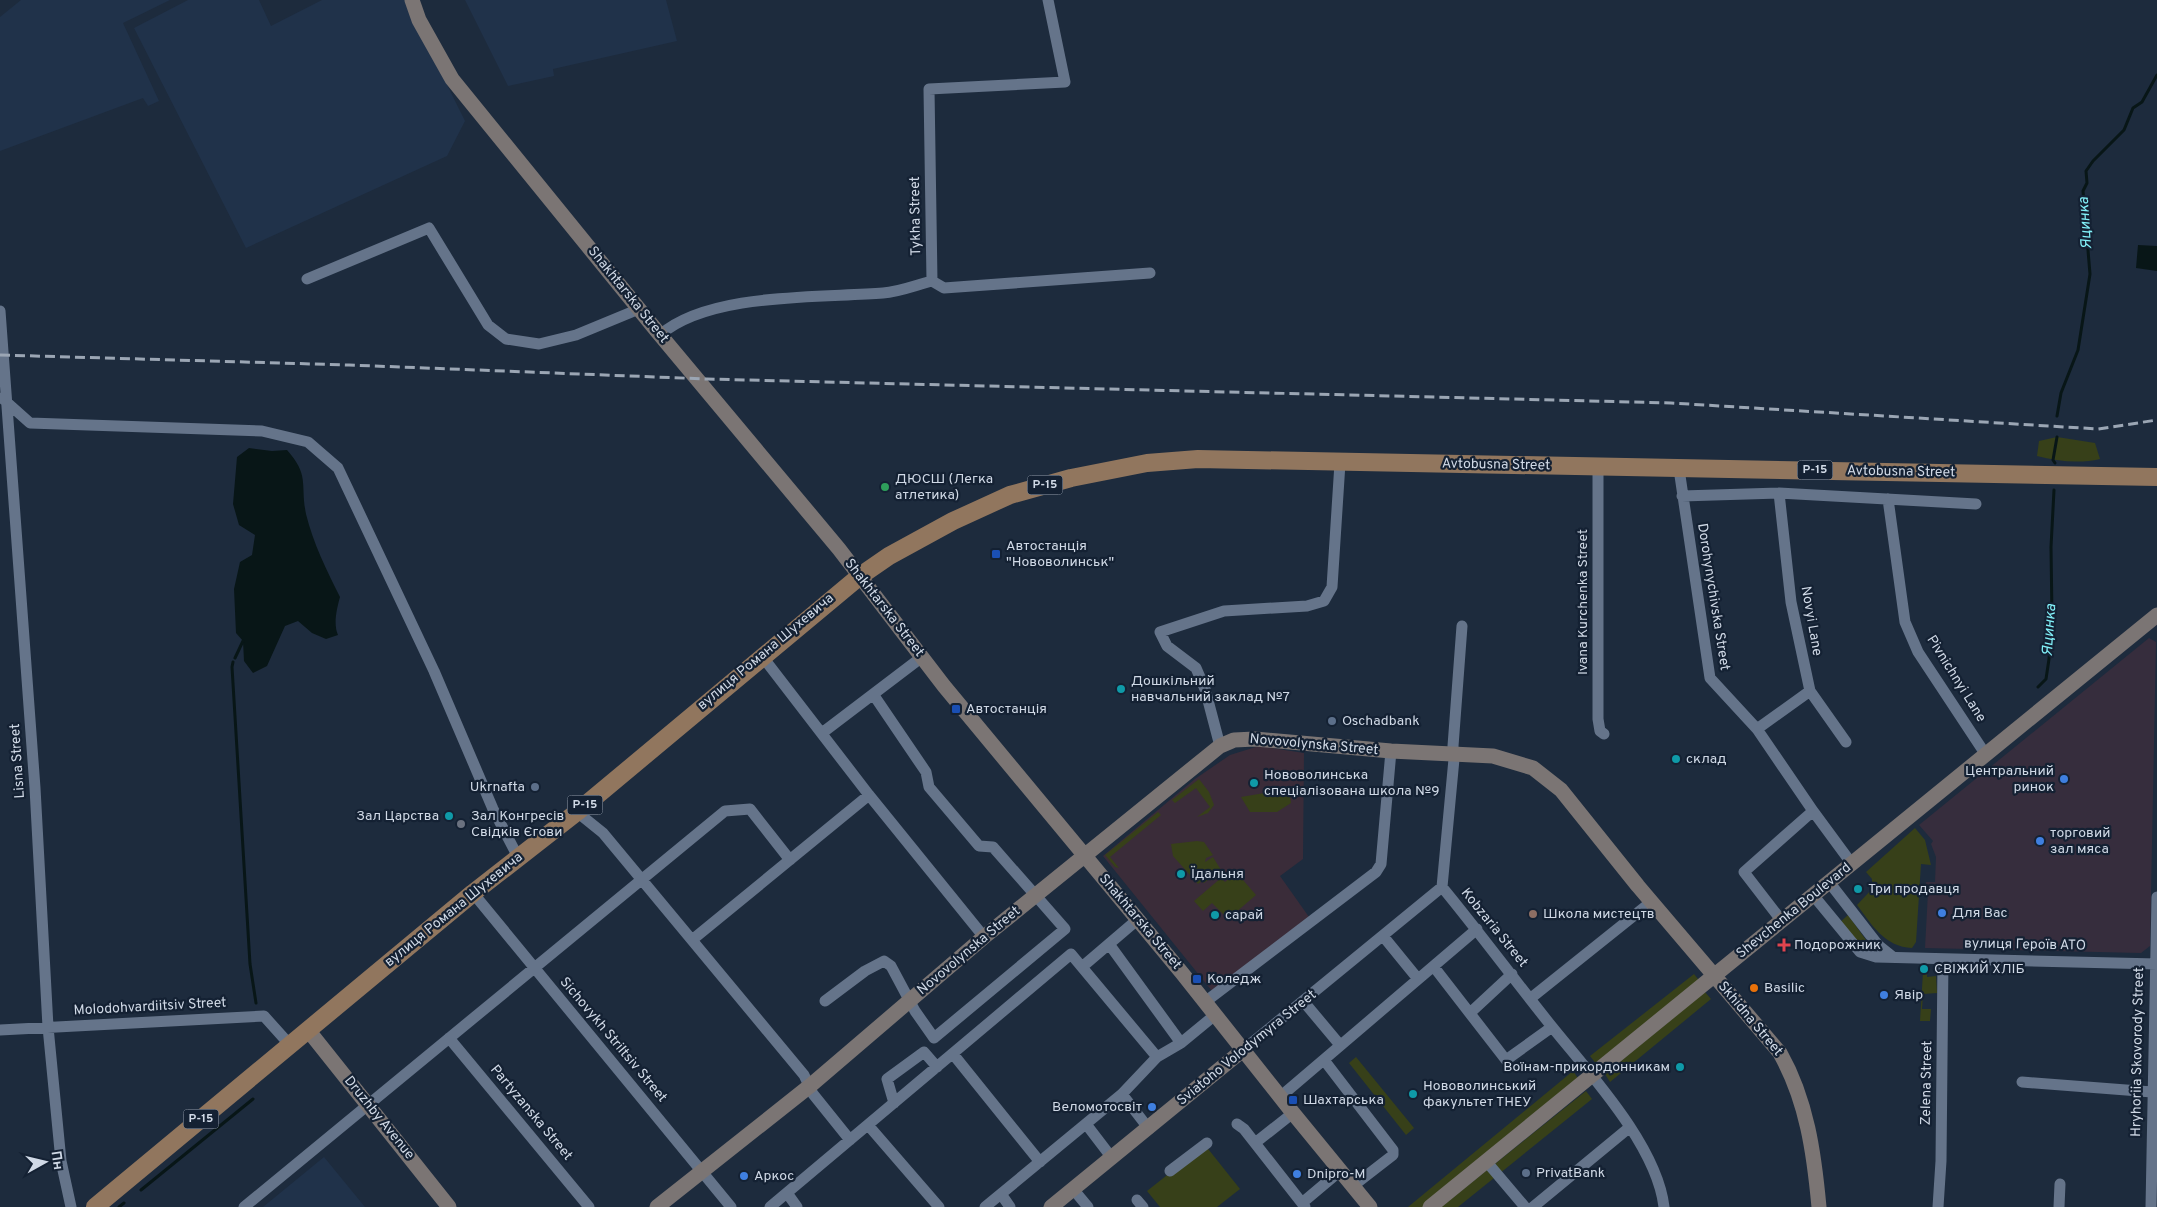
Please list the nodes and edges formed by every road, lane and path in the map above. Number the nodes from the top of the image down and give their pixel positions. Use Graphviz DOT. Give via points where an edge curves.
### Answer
graph roads {
  1 [pos="412,0"];
  2 [pos="1048,0"];
  3 [pos="1150,273"];
  4 [pos="307,279"];
  5 [pos="932,281"];
  6 [pos="639,309"];
  7 [pos="0,311"];
  8 [pos="660,335"];
  9 [pos="3,398"];
  10 [pos="1340,463"];
  11 [pos="1598,468"];
  12 [pos="1679,469"];
  13 [pos="2157,477"];
  14 [pos="1779,493"];
  15 [pos="1682,496"];
  16 [pos="1888,499"];
  17 [pos="1976,504"];
  18 [pos="860,576"];
  19 [pos="2157,614"];
  20 [pos="1462,626"];
  21 [pos="762,656"];
  22 [pos="922,656"];
  23 [pos="1810,691"];
  24 [pos="873,694"];
  25 [pos="1757,729"];
  26 [pos="822,733"];
  27 [pos="1604,734"];
  28 [pos="1846,742"];
  29 [pos="1220,746"];
  30 [pos="1391,751"];
  31 [pos="1453,754"];
  32 [pos="1986,755"];
  33 [pos="869,795"];
  34 [pos="577,812"];
  35 [pos="1813,812"];
  36 [pos="1084,856"];
  37 [pos="518,857"];
  38 [pos="790,860"];
  39 [pos="1849,861"];
  40 [pos="643,880"];
  41 [pos="1829,882"];
  42 [pos="1442,887"];
  43 [pos="473,893"];
  44 [pos="1037,895"];
  45 [pos="1813,895"];
  46 [pos="2157,897"];
  47 [pos="1651,902"];
  48 [pos="1137,920"];
  49 [pos="1781,920"];
  50 [pos="1477,929"];
  51 [pos="1383,936"];
  52 [pos="984,938"];
  53 [pos="692,940"];
  54 [pos="1109,944"];
  55 [pos="1893,958"];
  56 [pos="1943,959"];
  57 [pos="2156,964"];
  58 [pos="1082,967"];
  59 [pos="1434,967"];
  60 [pos="535,969"];
  61 [pos="1512,974"];
  62 [pos="1714,977"];
  63 [pos="1418,979"];
  64 [pos="1531,998"];
  65 [pos="825,1001"];
  66 [pos="910,1002"];
  67 [pos="1205,1002"];
  68 [pos="1304,1002"];
  69 [pos="1470,1013"];
  70 [pos="1215,1015"];
  71 [pos="48,1027"];
  72 [pos="1552,1027"];
  73 [pos="0,1030"];
  74 [pos="308,1030"];
  75 [pos="449,1038"];
  76 [pos="1181,1042"];
  77 [pos="290,1045"];
  78 [pos="1340,1046"];
  79 [pos="1243,1050"];
  80 [pos="953,1054"];
  81 [pos="1157,1056"];
  82 [pos="1324,1060"];
  83 [pos="937,1067"];
  84 [pos="1592,1075"];
  85 [pos="2022,1082"];
  86 [pos="811,1085"];
  87 [pos="2152,1092"];
  88 [pos="1122,1094"];
  89 [pos="1280,1097"];
  90 [pos="894,1103"];
  91 [pos="368,1104"];
  92 [pos="1293,1114"];
  93 [pos="1086,1124"];
  94 [pos="1237,1124"];
  95 [pos="868,1125"];
  96 [pos="1630,1127"];
  97 [pos="1149,1129"];
  98 [pos="850,1140"];
  99 [pos="1207,1143"];
  100 [pos="1255,1143"];
  101 [pos="1112,1158"];
  102 [pos="2154,1160"];
  103 [pos="1486,1161"];
  104 [pos="1040,1162"];
  105 [pos="702,1171"];
  106 [pos="1170,1171"];
  107 [pos="1340,1171"];
  108 [pos="2060,1184"];
  109 [pos="1352,1186"];
  110 [pos="1073,1189"];
  111 [pos="787,1193"];
  112 [pos="1001,1194"];
  113 [pos="1304,1205"];
  114 [pos="71,1207"];
  115 [pos="95,1207"];
  116 [pos="244,1207"];
  117 [pos="449,1207"];
  118 [pos="590,1207"];
  119 [pos="657,1207"];
  120 [pos="731,1207"];
  121 [pos="770,1207"];
  122 [pos="797,1207"];
  123 [pos="939,1207"];
  124 [pos="985,1207"];
  125 [pos="1010,1207"];
  126 [pos="1051,1207"];
  127 [pos="1088,1207"];
  128 [pos="1370,1207"];
  129 [pos="1430,1207"];
  130 [pos="1526,1207"];
  131 [pos="1534,1207"];
  132 [pos="1664,1207"];
  133 [pos="1819,1207"];
  134 [pos="1938,1207"];
  135 [pos="2059,1207"];
  136 [pos="2150,1207"];
  1 -- 6 [label="street, Shakhtarska Street" via="419,20 452,78"];
  2 -- 5 [label="street, Tykha Street" via="1065,82 929,90"];
  3 -- 5 [label="street" via="944,288"];
  4 -- 6 [label="street" via="429,228 488,325 506,339 539,344 576,335"];
  5 -- 8 [label="street" via="886,293 765,299 729,306 677,322"];
  6 -- 8 [label="street, Shakhtarska Street"];
  7 -- 9 [label="street, Lisna Street"];
  8 -- 18 [label="street, Shakhtarska Street"];
  9 -- 37 [label="street" via="30,423 262,431 308,442 338,468 434,671 493,809"];
  9 -- 71 [label="street, Lisna Street" via="35,788"];
  10 -- 11 [label="main road, Avtobusna Street / Р-15"];
  10 -- 18 [label="main road, Avtobusna Street / Р-15" via="1198,459 1147,464 1071,478 1010,495 953,521"];
  10 -- 29 [label="street" via="1332,587 1324,601 1308,606 1224,611 1160,632 1167,646 1196,668"];
  11 -- 12 [label="main road, Avtobusna Street / Р-15"];
  11 -- 27 [label="street, Ivana Kurchenka Street" via="1598,719 1600,731"];
  12 -- 13 [label="main road, Avtobusna Street / Р-15"];
  12 -- 15 [label="street, Dorohynychivska Street"];
  14 -- 15 [label="street"];
  14 -- 16 [label="street"];
  14 -- 23 [label="street, Novyi Lane" via="1791,602"];
  15 -- 25 [label="street, Dorohynychivska Street" via="1710,678"];
  16 -- 17 [label="street"];
  16 -- 32 [label="street, Pivnichnyi Lane" via="1905,622 1918,652"];
  18 -- 21 [label="main road, вулиця Романа Шухевича / Р-15"];
  18 -- 22 [label="street, Shakhtarska Street"];
  19 -- 32 [label="street, Shevchenka Boulevard"];
  20 -- 31 [label="street, Kobzaria Street"];
  21 -- 26 [label="street"];
  21 -- 34 [label="main road, вулиця Романа Шухевича / Р-15"];
  22 -- 24 [label="street"];
  22 -- 36 [label="street, Shakhtarska Street"];
  23 -- 25 [label="street"];
  23 -- 28 [label="street, Novyi Lane"];
  24 -- 26 [label="street"];
  24 -- 44 [label="street" via="926,772 929,787 979,846 993,847"];
  25 -- 35 [label="street, Dorohynychivska Street"];
  26 -- 33 [label="street"];
  29 -- 30 [label="street, Novovolynska Street" via="1234,740 1255,738"];
  29 -- 36 [label="street, Novovolynska Street"];
  30 -- 31 [label="street, Novovolynska Street"];
  30 -- 67 [label="street" via="1381,864 1376,872"];
  31 -- 42 [label="street, Kobzaria Street"];
  31 -- 47 [label="street, Novovolynska Street" via="1493,756 1533,768 1561,790"];
  32 -- 39 [label="street, Shevchenka Boulevard"];
  33 -- 38 [label="street"];
  33 -- 52 [label="street"];
  34 -- 37 [label="main road, вулиця Романа Шухевича / Р-15"];
  34 -- 40 [label="street" via="603,832"];
  35 -- 39 [label="street, Dorohynychivska Street"];
  35 -- 49 [label="street" via="1744,872"];
  36 -- 44 [label="street, Novovolynska Street"];
  36 -- 48 [label="street, Shakhtarska Street"];
  37 -- 43 [label="main road, вулиця Романа Шухевича / Р-15"];
  38 -- 40 [label="street" via="750,809 725,812"];
  38 -- 53 [label="street"];
  39 -- 41 [label="street, Shevchenka Boulevard"];
  40 -- 53 [label="street"];
  40 -- 60 [label="street"];
  41 -- 45 [label="street, Shevchenka Boulevard"];
  41 -- 55 [label="street" via="1878,945"];
  42 -- 50 [label="street, Kobzaria Street"];
  42 -- 51 [label="street, Sviatoho Volodymyra Street"];
  43 -- 60 [label="street, Sichovykh Striltsiv Street"];
  43 -- 74 [label="main road, вулиця Романа Шухевича / Р-15"];
  44 -- 52 [label="street, Novovolynska Street"];
  44 -- 66 [label="street" via="1065,928 934,1038"];
  45 -- 49 [label="street, Shevchenka Boulevard"];
  45 -- 55 [label="street, вулиця Героїв АТО" via="1860,952"];
  46 -- 57 [label="street, Hryhoriia Skovorody Street"];
  47 -- 62 [label="street, Novovolynska Street"];
  47 -- 64 [label="street"];
  48 -- 54 [label="street"];
  48 -- 67 [label="street, Shakhtarska Street"];
  49 -- 62 [label="street, Shevchenka Boulevard"];
  50 -- 59 [label="street"];
  50 -- 61 [label="street, Kobzaria Street"];
  51 -- 63 [label="street"];
  51 -- 68 [label="street, Sviatoho Volodymyra Street"];
  52 -- 66 [label="street, Novovolynska Street"];
  53 -- 86 [label="street"];
  54 -- 58 [label="street"];
  54 -- 76 [label="street"];
  55 -- 56 [label="street, вулиця Героїв АТО"];
  56 -- 57 [label="street, вулиця Героїв АТО"];
  56 -- 134 [label="street, Zelena Street"];
  57 -- 87 [label="street, Hryhoriia Skovorody Street"];
  58 -- 80 [label="street" via="1071,954"];
  58 -- 81 [label="street"];
  59 -- 63 [label="street"];
  59 -- 69 [label="street"];
  60 -- 75 [label="street"];
  60 -- 105 [label="street, Sichovykh Striltsiv Street"];
  61 -- 64 [label="street, Kobzaria Street"];
  61 -- 69 [label="street"];
  62 -- 84 [label="street, Shevchenka Boulevard"];
  62 -- 133 [label="street, Skhidna Street" via="1780,1053 1794,1078 1813,1149"];
  63 -- 78 [label="street"];
  64 -- 72 [label="street, Kobzaria Street"];
  65 -- 66 [label="street, Novovolynska Street" via="884,961 891,966"];
  66 -- 86 [label="street, Novovolynska Street"];
  67 -- 70 [label="street, Shakhtarska Street"];
  68 -- 78 [label="street"];
  68 -- 79 [label="street, Sviatoho Volodymyra Street"];
  69 -- 72 [label="street" via="1506,1060"];
  70 -- 76 [label="street"];
  70 -- 79 [label="street, Shakhtarska Street"];
  71 -- 73 [label="street, Molodohvardiitsiv Street"];
  71 -- 77 [label="street, Molodohvardiitsiv Street" via="264,1016"];
  71 -- 114 [label="street, Lisna Street" via="61,1161"];
  72 -- 84 [label="street, Kobzaria Street"];
  74 -- 77 [label="main road, вулиця Романа Шухевича / Р-15"];
  74 -- 91 [label="street, Druzhby Avenue"];
  75 -- 91 [label="street"];
  75 -- 118 [label="street, Partyzanska Street"];
  76 -- 81 [label="street"];
  77 -- 115 [label="main road, вулиця Романа Шухевича / Р-15"];
  78 -- 82 [label="street"];
  79 -- 89 [label="street, Shakhtarska Street"];
  79 -- 97 [label="street, Sviatoho Volodymyra Street"];
  80 -- 83 [label="street"];
  80 -- 104 [label="street"];
  81 -- 88 [label="street"];
  82 -- 89 [label="street"];
  82 -- 109 [label="street" via="1393,1150 1393,1155"];
  83 -- 90 [label="street"];
  83 -- 90 [label="street" via="924,1052 887,1079"];
  84 -- 96 [label="street, Kobzaria Street"];
  84 -- 103 [label="street, Shevchenka Boulevard"];
  85 -- 87 [label="street"];
  86 -- 98 [label="street" via="813,1094"];
  86 -- 105 [label="street, Novovolynska Street"];
  87 -- 102 [label="street, Hryhoriia Skovorody Street"];
  88 -- 93 [label="street"];
  88 -- 97 [label="street"];
  89 -- 92 [label="street, Shakhtarska Street"];
  90 -- 95 [label="street"];
  91 -- 116 [label="street"];
  91 -- 117 [label="street, Druzhby Avenue"];
  92 -- 100 [label="street"];
  92 -- 107 [label="street, Shakhtarska Street"];
  93 -- 101 [label="street"];
  93 -- 104 [label="street"];
  94 -- 100 [label="street"];
  95 -- 98 [label="street"];
  95 -- 123 [label="street"];
  96 -- 131 [label="street"];
  96 -- 132 [label="street, Kobzaria Street" via="1649,1161"];
  97 -- 101 [label="street, Sviatoho Volodymyra Street"];
  98 -- 111 [label="street"];
  99 -- 106 [label="street"];
  100 -- 113 [label="street"];
  101 -- 110 [label="street, Sviatoho Volodymyra Street"];
  102 -- 136 [label="street, Hryhoriia Skovorody Street"];
  103 -- 129 [label="street, Shevchenka Boulevard"];
  103 -- 130 [label="street"];
  104 -- 112 [label="street"];
  105 -- 119 [label="street, Novovolynska Street"];
  105 -- 120 [label="street, Sichovykh Striltsiv Street"];
  107 -- 109 [label="street, Shakhtarska Street"];
  107 -- 113 [label="street"];
  108 -- 135 [label="street"];
  109 -- 128 [label="street, Shakhtarska Street"];
  110 -- 126 [label="street, Sviatoho Volodymyra Street"];
  110 -- 127 [label="street"];
  111 -- 121 [label="street"];
  111 -- 122 [label="street"];
  112 -- 124 [label="street"];
  112 -- 125 [label="street"];
}
